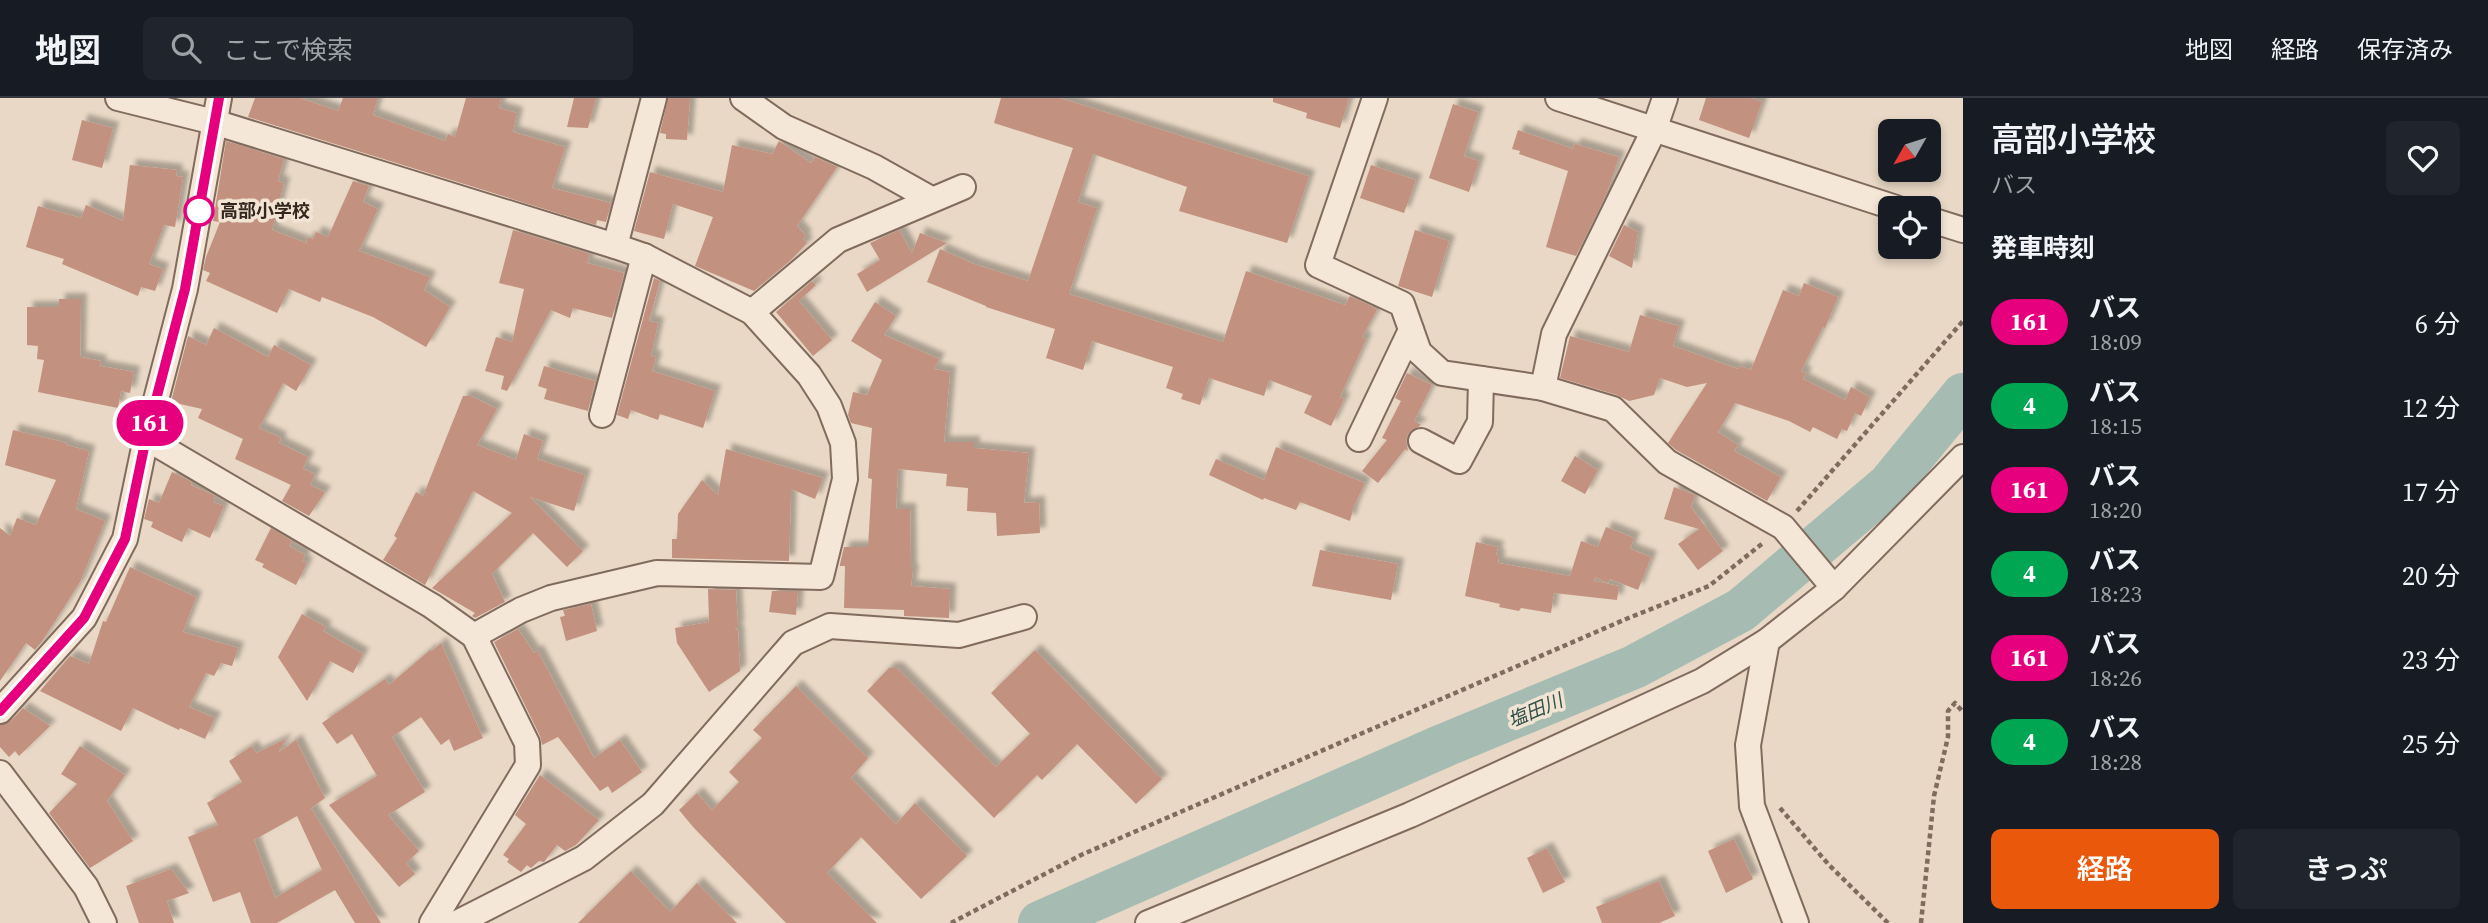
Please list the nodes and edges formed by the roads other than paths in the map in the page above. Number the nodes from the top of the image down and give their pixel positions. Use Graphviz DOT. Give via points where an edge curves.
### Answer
graph roads {
  1 [pos="118,98"];
  2 [pos="654,98"];
  3 [pos="743,98"];
  4 [pos="1375,98"];
  5 [pos="1558,98"];
  6 [pos="1665,98"];
  7 [pos="217,110"];
  8 [pos="1654,130"];
  9 [pos="963,187"];
  10 [pos="931,199"];
  11 [pos="1878,202"];
  12 [pos="1941,223"];
  13 [pos="1963,230"];
  14 [pos="615,246"];
  15 [pos="644,256"];
  16 [pos="752,312"];
  17 [pos="1411,330"];
  18 [pos="1480,379"];
  19 [pos="1544,388"];
  20 [pos="602,415"];
  21 [pos="146,438"];
  22 [pos="1359,439"];
  23 [pos="1421,441"];
  24 [pos="1961,460"];
  25 [pos="1829,583"];
  26 [pos="1024,617"];
  27 [pos="474,636"];
  28 [pos="1767,641"];
  29 [pos="0,711"];
  30 [pos="0,772"];
  31 [pos="104,923"];
  32 [pos="432,923"];
  33 [pos="457,923"];
  34 [pos="1148,923"];
  35 [pos="1796,923"];
  1 -- 7 [label="street"];
  2 -- 14 [label="street"];
  3 -- 10 [label="street" via="784,127 874,167"];
  4 -- 17 [label="street" via="1318,265 1402,304"];
  5 -- 8 [label="street"];
  6 -- 8 [label="street"];
  7 -- 14 [label="street"];
  7 -- 21 [label="street" via="185,289"];
  8 -- 11 [label="street"];
  8 -- 19 [label="street" via="1554,334"];
  9 -- 10 [label="street"];
  10 -- 16 [label="street" via="838,240"];
  12 -- 13 [label="street"];
  14 -- 15 [label="street"];
  15 -- 16 [label="street"];
  15 -- 20 [label="street"];
  16 -- 27 [label="street" via="809,375 829,406 843,443 845,479 821,577 657,573 551,598"];
  17 -- 18 [label="street" via="1419,352 1442,373"];
  17 -- 22 [label="street"];
  18 -- 19 [label="street"];
  18 -- 23 [label="street" via="1480,422 1459,461"];
  19 -- 25 [label="street" via="1613,409 1667,462 1783,527"];
  21 -- 27 [label="street" via="432,606"];
  21 -- 29 [label="street" via="125,539 84,618"];
  24 -- 25 [label="street"];
  25 -- 28 [label="street"];
  26 -- 33 [label="street" via="959,635 830,626 793,643 653,803 584,858"];
  27 -- 32 [label="street" via="527,743 528,765"];
  28 -- 34 [label="street" via="1702,681 1410,815"];
  28 -- 35 [label="street" via="1748,745 1752,806"];
  30 -- 31 [label="street" via="86,887"];
}
